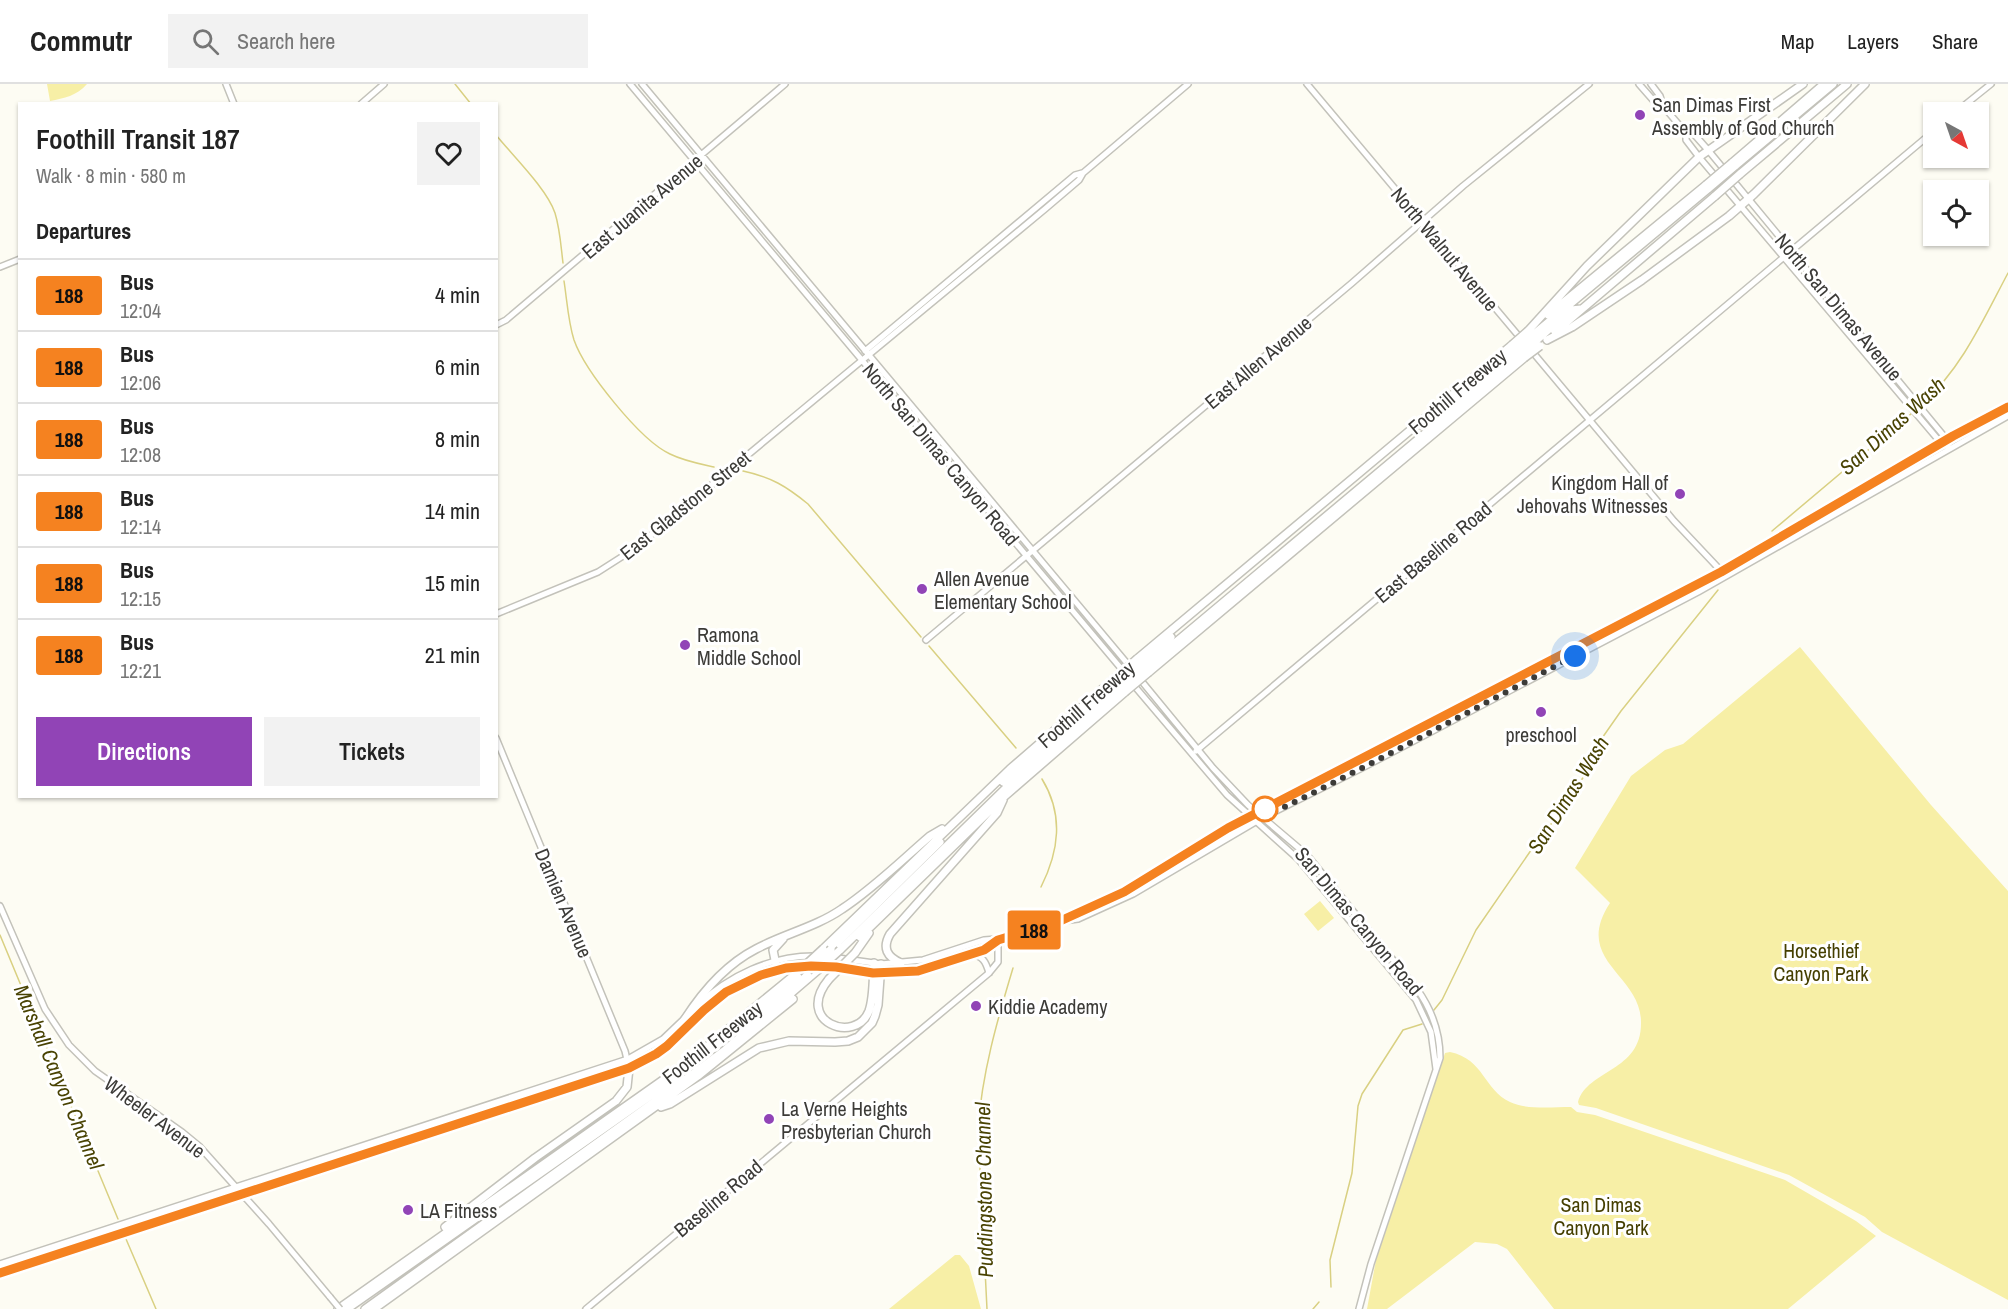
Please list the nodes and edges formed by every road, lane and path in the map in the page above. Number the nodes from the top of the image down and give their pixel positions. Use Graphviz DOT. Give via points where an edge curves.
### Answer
graph roads {
  1 [pos="226,84"];
  2 [pos="384,84"];
  3 [pos="630,84"];
  4 [pos="642,84"];
  5 [pos="785,84"];
  6 [pos="1188,84"];
  7 [pos="1307,84"];
  8 [pos="1589,84"];
  9 [pos="1640,84"];
  10 [pos="1651,84"];
  11 [pos="1803,84"];
  12 [pos="1824,84"];
  13 [pos="1833,84"];
  14 [pos="1839,84"];
  15 [pos="1847,84"];
  16 [pos="1865,84"];
  17 [pos="1991,84"];
  18 [pos="233,102"];
  19 [pos="363,102"];
  20 [pos="1968,102"];
  21 [pos="1664,106"];
  22 [pos="1686,133"];
  23 [pos="1923,140"];
  24 [pos="1708,150"];
  25 [pos="702,156"];
  26 [pos="1762,156"];
  27 [pos="1699,157"];
  28 [pos="695,162"];
  29 [pos="1733,164"];
  30 [pos="1749,199"];
  31 [pos="1740,206"];
  32 [pos="1422,221"];
  33 [pos="1791,251"];
  34 [pos="1784,257"];
  35 [pos="18,260"];
  36 [pos="0,267"];
  37 [pos="1584,308"];
  38 [pos="498,324"];
  39 [pos="1534,338"];
  40 [pos="1547,340"];
  41 [pos="1518,351"];
  42 [pos="868,353"];
  43 [pos="861,359"];
  44 [pos="2008,407"];
  45 [pos="2008,416"];
  46 [pos="1590,420"];
  47 [pos="1948,439"];
  48 [pos="1941,443"];
  49 [pos="1950,448"];
  50 [pos="1032,551"];
  51 [pos="1026,556"];
  52 [pos="1724,574"];
  53 [pos="498,613"];
  54 [pos="926,640"];
  55 [pos="1143,666"];
  56 [pos="1119,685"];
  57 [pos="498,743"];
  58 [pos="1037,748"];
  59 [pos="1198,750"];
  60 [pos="1051,752"];
  61 [pos="1192,754"];
  62 [pos="1006,795"];
  63 [pos="1256,813"];
  64 [pos="1249,817"];
  65 [pos="1262,818"];
  66 [pos="1255,822"];
  67 [pos="953,824"];
  68 [pos="0,906"];
  69 [pos="876,922"];
  70 [pos="1058,922"];
  71 [pos="788,936"];
  72 [pos="998,940"];
  73 [pos="827,949"];
  74 [pos="842,951"];
  75 [pos="971,954"];
  76 [pos="774,962"];
  77 [pos="901,963"];
  78 [pos="877,964"];
  79 [pos="777,970"];
  80 [pos="821,971"];
  81 [pos="877,973"];
  82 [pos="989,973"];
  83 [pos="685,1019"];
  84 [pos="1437,1046"];
  85 [pos="628,1059"];
  86 [pos="629,1068"];
  87 [pos="653,1110"];
  88 [pos="236,1187"];
  89 [pos="242,1194"];
  90 [pos="0,1264"];
  91 [pos="396,1266"];
  92 [pos="0,1273"];
  93 [pos="339,1309"];
  94 [pos="347,1309"];
  95 [pos="366,1309"];
  96 [pos="374,1309"];
  97 [pos="586,1309"];
  98 [pos="1359,1309"];
  1 -- 18 [label="main road"];
  2 -- 19 [label="main road"];
  3 -- 28 [label="main road, North San Dimas Canyon Road"];
  4 -- 25 [label="main road, North San Dimas Canyon Road"];
  5 -- 25 [label="main road, East Juanita Avenue"];
  6 -- 42 [label="main road" via="1071,187"];
  7 -- 32 [label="main road, North Walnut Avenue"];
  8 -- 32 [label="main road, East Allen Avenue"];
  9 -- 21 [label="main road, North San Dimas Avenue" via="1653,100"];
  10 -- 21 [label="main road, North San Dimas Avenue"];
  11 -- 24 [label="highway"];
  12 -- 29 [label="highway, Foothill Freeway"];
  13 -- 29 [label="highway"];
  14 -- 26 [label="highway" via="1765,146"];
  15 -- 26 [label="highway, Foothill Freeway"];
  16 -- 30 [label="highway"];
  17 -- 20 [label="main road"];
  21 -- 22 [label="main road, North San Dimas Avenue"];
  22 -- 24 [label="main road, North San Dimas Avenue" via="1693,133"];
  22 -- 27 [label="main road, North San Dimas Avenue" via="1686,140"];
  23 -- 33 [label="main road, East Baseline Road"];
  24 -- 27 [label="highway"];
  24 -- 30 [label="main road, North San Dimas Avenue"];
  25 -- 28 [label="main road, East Juanita Avenue"];
  25 -- 42 [label="main road, North San Dimas Canyon Road"];
  26 -- 37 [label="highway, Foothill Freeway, bridge"];
  27 -- 31 [label="main road, North San Dimas Avenue"];
  27 -- 39 [label="highway" via="1587,266"];
  28 -- 38 [label="main road, East Juanita Avenue"];
  28 -- 43 [label="main road, North San Dimas Canyon Road"];
  29 -- 39 [label="highway, Foothill Freeway, bridge"];
  30 -- 31 [label="highway"];
  30 -- 33 [label="main road, North San Dimas Avenue"];
  31 -- 34 [label="main road, North San Dimas Avenue"];
  31 -- 40 [label="highway" via="1642,279"];
  32 -- 46 [label="main road, North Walnut Avenue"];
  32 -- 50 [label="main road, East Allen Avenue"];
  33 -- 34 [label="main road, East Baseline Road"];
  33 -- 47 [label="main road, North San Dimas Avenue"];
  34 -- 46 [label="main road, East Baseline Road"];
  34 -- 48 [label="main road, North San Dimas Avenue"];
  35 -- 36 [label="main road"];
  37 -- 39 [label="highway" via="1571,310"];
  37 -- 40 [label="highway, Foothill Freeway"];
  39 -- 40 [label="highway, Foothill Freeway"];
  39 -- 41 [label="highway, Foothill Freeway, bridge"];
  39 -- 41 [label="highway, Foothill Freeway, bridge"];
  41 -- 55 [label="highway, Foothill Freeway"];
  41 -- 55 [label="highway, Foothill Freeway" via="1359,474 1182,622"];
  42 -- 43 [label="main road"];
  42 -- 50 [label="main road, North San Dimas Canyon Road"];
  43 -- 51 [label="main road, North San Dimas Canyon Road"];
  43 -- 53 [label="main road, East Gladstone Street" via="624,556 598,572"];
  44 -- 47 [label="main road"];
  45 -- 49 [label="main road"];
  46 -- 52 [label="main road, North Walnut Avenue"];
  46 -- 59 [label="main road, East Baseline Road"];
  47 -- 48 [label="main road"];
  47 -- 49 [label="main road, North San Dimas Avenue"];
  48 -- 49 [label="main road, North San Dimas Avenue"];
  48 -- 52 [label="main road"];
  49 -- 52 [label="main road"];
  50 -- 51 [label="main road, East Allen Avenue"];
  50 -- 59 [label="main road, North San Dimas Canyon Road"];
  51 -- 54 [label="main road, East Allen Avenue"];
  51 -- 61 [label="main road, North San Dimas Canyon Road"];
  52 -- 63 [label="main road"];
  52 -- 65 [label="main road"];
  55 -- 56 [label="highway, Foothill Freeway, bridge"];
  55 -- 56 [label="highway, Foothill Freeway, bridge"];
  56 -- 58 [label="highway, Foothill Freeway"];
  56 -- 60 [label="highway, Foothill Freeway"];
  57 -- 85 [label="main road, Damien Avenue"];
  58 -- 67 [label="highway, Foothill Freeway"];
  58 -- 73 [label="highway"];
  59 -- 61 [label="main road, East Baseline Road"];
  59 -- 63 [label="main road, North San Dimas Canyon Road"];
  60 -- 62 [label="highway, Foothill Freeway"];
  60 -- 74 [label="highway" via="976,816"];
  61 -- 64 [label="main road, North San Dimas Canyon Road"];
  62 -- 69 [label="highway, Foothill Freeway"];
  62 -- 77 [label="highway" via="997,813 890,934 885,949"];
  63 -- 64 [label="main road"];
  63 -- 65 [label="main road, North San Dimas Canyon Road"];
  64 -- 66 [label="main road, North San Dimas Canyon Road"];
  64 -- 70 [label="main road" via="1124,892"];
  65 -- 66 [label="main road"];
  65 -- 84 [label="main road, San Dimas Canyon Road" via="1307,855 1417,989 1437,1027"];
  66 -- 70 [label="main road" via="1133,894 1078,919"];
  66 -- 84 [label="main road, San Dimas Canyon Road" via="1298,859 1416,1000"];
  67 -- 71 [label="highway" via="930,836 843,909"];
  67 -- 73 [label="highway, Foothill Freeway"];
  68 -- 88 [label="main road, Wheeler Avenue" via="45,1009 69,1045 107,1081 190,1138"];
  69 -- 74 [label="highway, Foothill Freeway"];
  69 -- 81 [label="highway, bridge" via="818,995 818,1008 826,1021 833,1026 850,1027 864,1019"];
  70 -- 72 [label="main road"];
  71 -- 76 [label="highway" via="773,950"];
  71 -- 83 [label="highway" via="753,950 720,976 703,992"];
  72 -- 75 [label="main road"];
  72 -- 77 [label="main road" via="984,940 924,960"];
  72 -- 82 [label="main road" via="998,962"];
  73 -- 91 [label="highway, Foothill Freeway, bridge" via="687,1063"];
  73 -- 94 [label="highway, bridge" via="808,971 745,1024 653,1095"];
  74 -- 80 [label="highway, Foothill Freeway, bridge"];
  75 -- 81 [label="main road" via="918,971"];
  75 -- 82 [label="main road" via="985,960"];
  76 -- 78 [label="main road" via="812,956"];
  76 -- 79 [label="highway"];
  76 -- 83 [label="main road" via="721,986"];
  77 -- 78 [label="main road"];
  78 -- 81 [label="highway"];
  79 -- 81 [label="main road" via="811,966"];
  79 -- 86 [label="main road" via="726,992 667,1046"];
  80 -- 87 [label="highway, Foothill Freeway" via="771,1018"];
  80 -- 95 [label="highway" via="679,1084"];
  81 -- 87 [label="highway" via="875,1016 858,1037 842,1041 789,1041 759,1048 670,1104"];
  82 -- 97 [label="main road, Baseline Road"];
  83 -- 85 [label="main road" via="663,1039"];
  84 -- 98 [label="main road, San Dimas Canyon Road" via="1436,1071"];
  85 -- 86 [label="main road, Damien Avenue"];
  85 -- 88 [label="main road"];
  86 -- 89 [label="main road"];
  86 -- 91 [label="highway" via="627,1087 616,1101 527,1164"];
  87 -- 96 [label="highway, Foothill Freeway"];
  88 -- 89 [label="main road, Wheeler Avenue"];
  88 -- 90 [label="main road"];
  89 -- 92 [label="main road"];
  89 -- 93 [label="main road, Wheeler Avenue, bridge"];
  91 -- 93 [label="highway, Foothill Freeway"];
}
